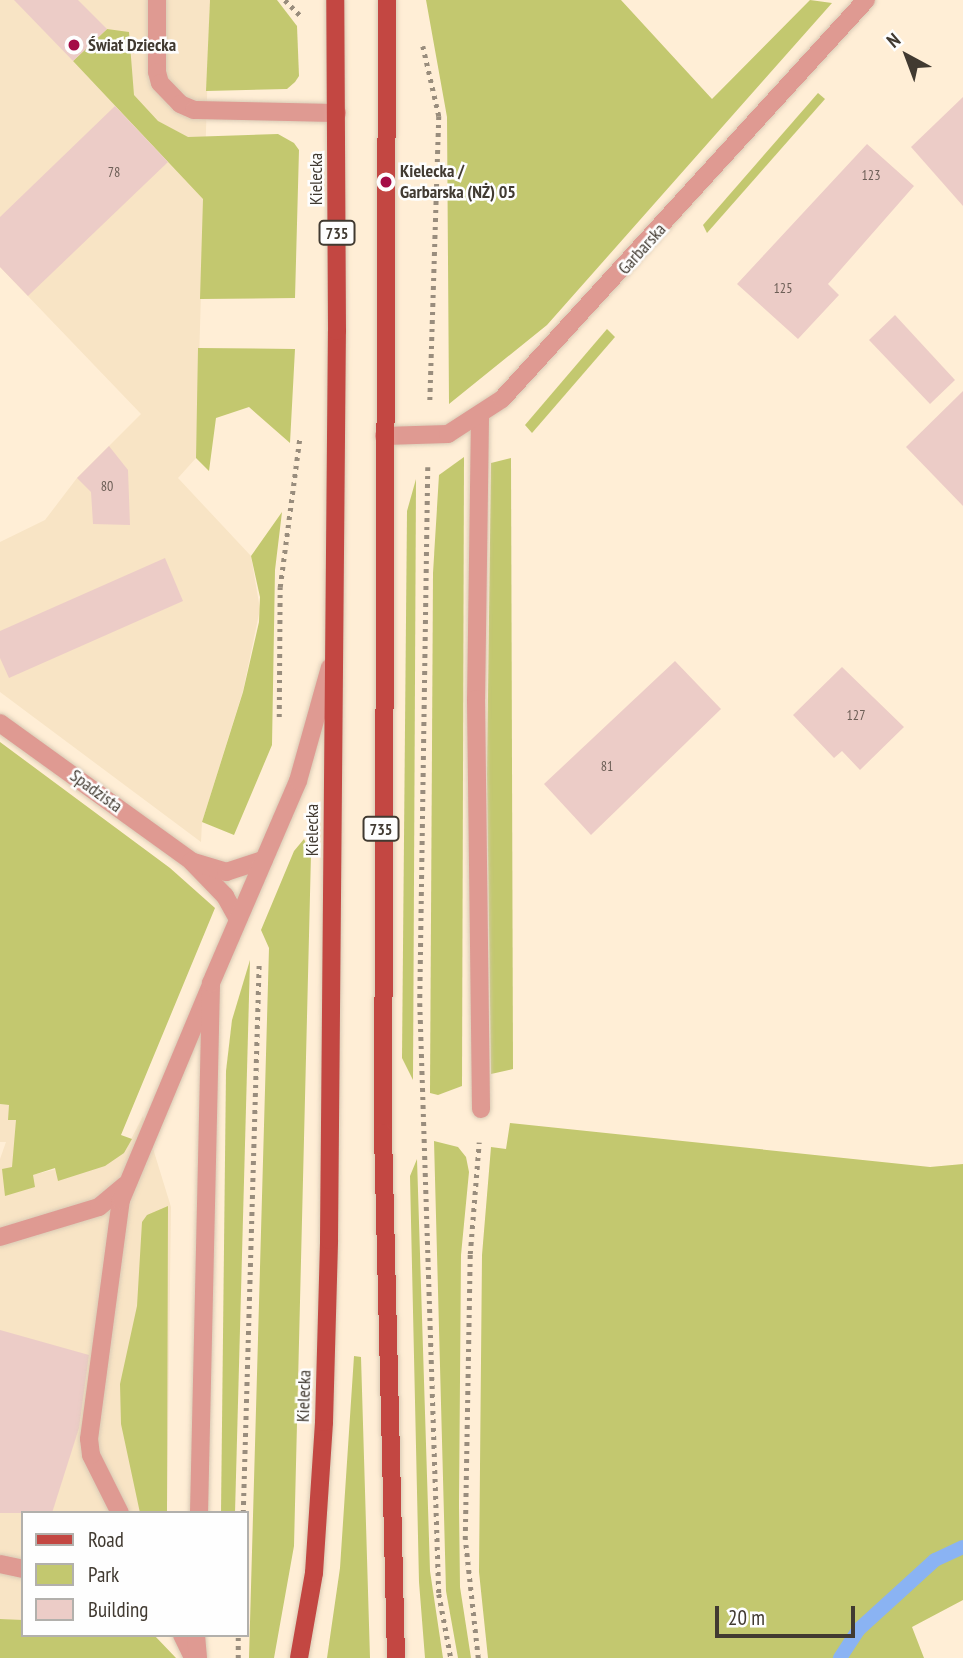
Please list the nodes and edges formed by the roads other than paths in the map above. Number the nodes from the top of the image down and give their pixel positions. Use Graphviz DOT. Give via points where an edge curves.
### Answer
graph roads {
  1 [pos="157,0"];
  2 [pos="335,0"];
  3 [pos="387,0"];
  4 [pos="866,0"];
  5 [pos="337,113"];
  6 [pos="480,417"];
  7 [pos="384,436"];
  8 [pos="335,642"];
  9 [pos="0,723"];
  10 [pos="264,860"];
  11 [pos="191,861"];
  12 [pos="238,919"];
  13 [pos="211,984"];
  14 [pos="481,1110"];
  15 [pos="128,1182"];
  16 [pos="0,1237"];
  17 [pos="119,1511"];
  18 [pos="199,1511"];
  19 [pos="0,1564"];
  20 [pos="21,1569"];
  21 [pos="183,1637"];
  22 [pos="196,1637"];
  23 [pos="195,1658"];
  24 [pos="299,1658"];
  25 [pos="396,1658"];
  1 -- 5 [label="street" via="157,72 160,83 180,104 194,110"];
  2 -- 5 [label="main road, Kielecka / 735"];
  3 -- 7 [label="main road, 735"];
  4 -- 6 [label="street, Garbarska" via="523,379"];
  5 -- 8 [label="main road, Kielecka / 735"];
  6 -- 7 [label="street, Garbarska" via="447,434"];
  6 -- 14 [label="street" via="476,712"];
  7 -- 25 [label="main road, 735" via="383,1133"];
  8 -- 10 [label="street" via="313,739"];
  8 -- 24 [label="main road, Kielecka / 735" via="324,1422 314,1573"];
  9 -- 11 [label="street, Spadzista"];
  10 -- 11 [label="street, Spadzista" via="226,872"];
  10 -- 12 [label="street"];
  11 -- 12 [label="street, Spadzista" via="225,896"];
  12 -- 13 [label="street"];
  13 -- 15 [label="street"];
  13 -- 18 [label="street"];
  15 -- 16 [label="street" via="99,1207"];
  15 -- 17 [label="street" via="121,1200 89,1439 91,1455"];
  19 -- 20 [label="street"];
  21 -- 23 [label="street"];
  22 -- 23 [label="street"];
}
